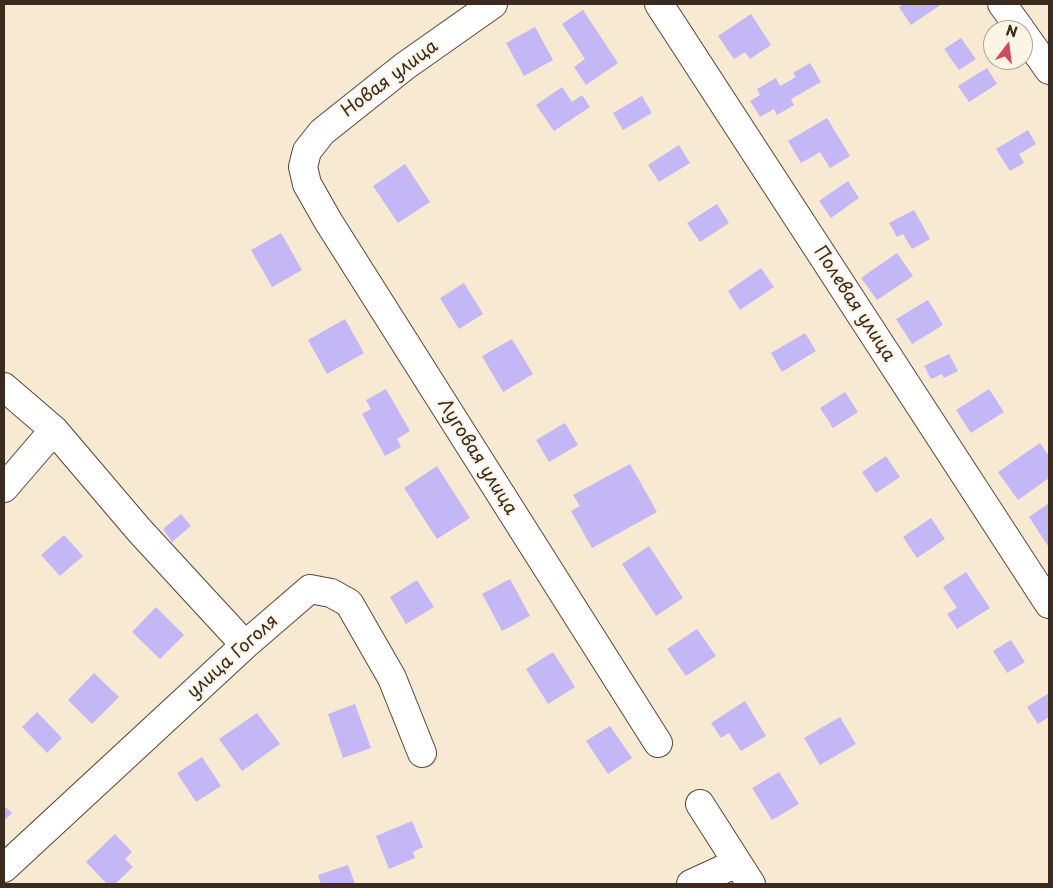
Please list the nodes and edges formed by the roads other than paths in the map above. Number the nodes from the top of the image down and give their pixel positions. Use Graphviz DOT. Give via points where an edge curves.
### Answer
graph roads {
  1 [pos="493,4"];
  2 [pos="659,4"];
  3 [pos="1002,4"];
  4 [pos="1014,20"];
  5 [pos="1033,47"];
  6 [pos="1049,70"];
  7 [pos="303,167"];
  8 [pos="4,387"];
  9 [pos="54,430"];
  10 [pos="4,488"];
  11 [pos="1049,604"];
  12 [pos="245,645"];
  13 [pos="658,743"];
  14 [pos="422,753"];
  15 [pos="700,804"];
  16 [pos="4,868"];
  17 [pos="744,874"];
  18 [pos="691,884"];
  1 -- 7 [label="street, Новая улица" via="322,132 307,151"];
  2 -- 11 [label="street, Полевая улица"];
  3 -- 4 [label="street"];
  5 -- 6 [label="street"];
  7 -- 13 [label="street, Луговая улица" via="307,184 328,222"];
  8 -- 9 [label="street"];
  9 -- 10 [label="street"];
  9 -- 12 [label="street" via="139,530"];
  12 -- 14 [label="street, улица Гоголя" via="310,589 331,593 349,603 392,678"];
  12 -- 16 [label="street, улица Гоголя"];
  15 -- 17 [label="street"];
  17 -- 18 [label="street"];
}
